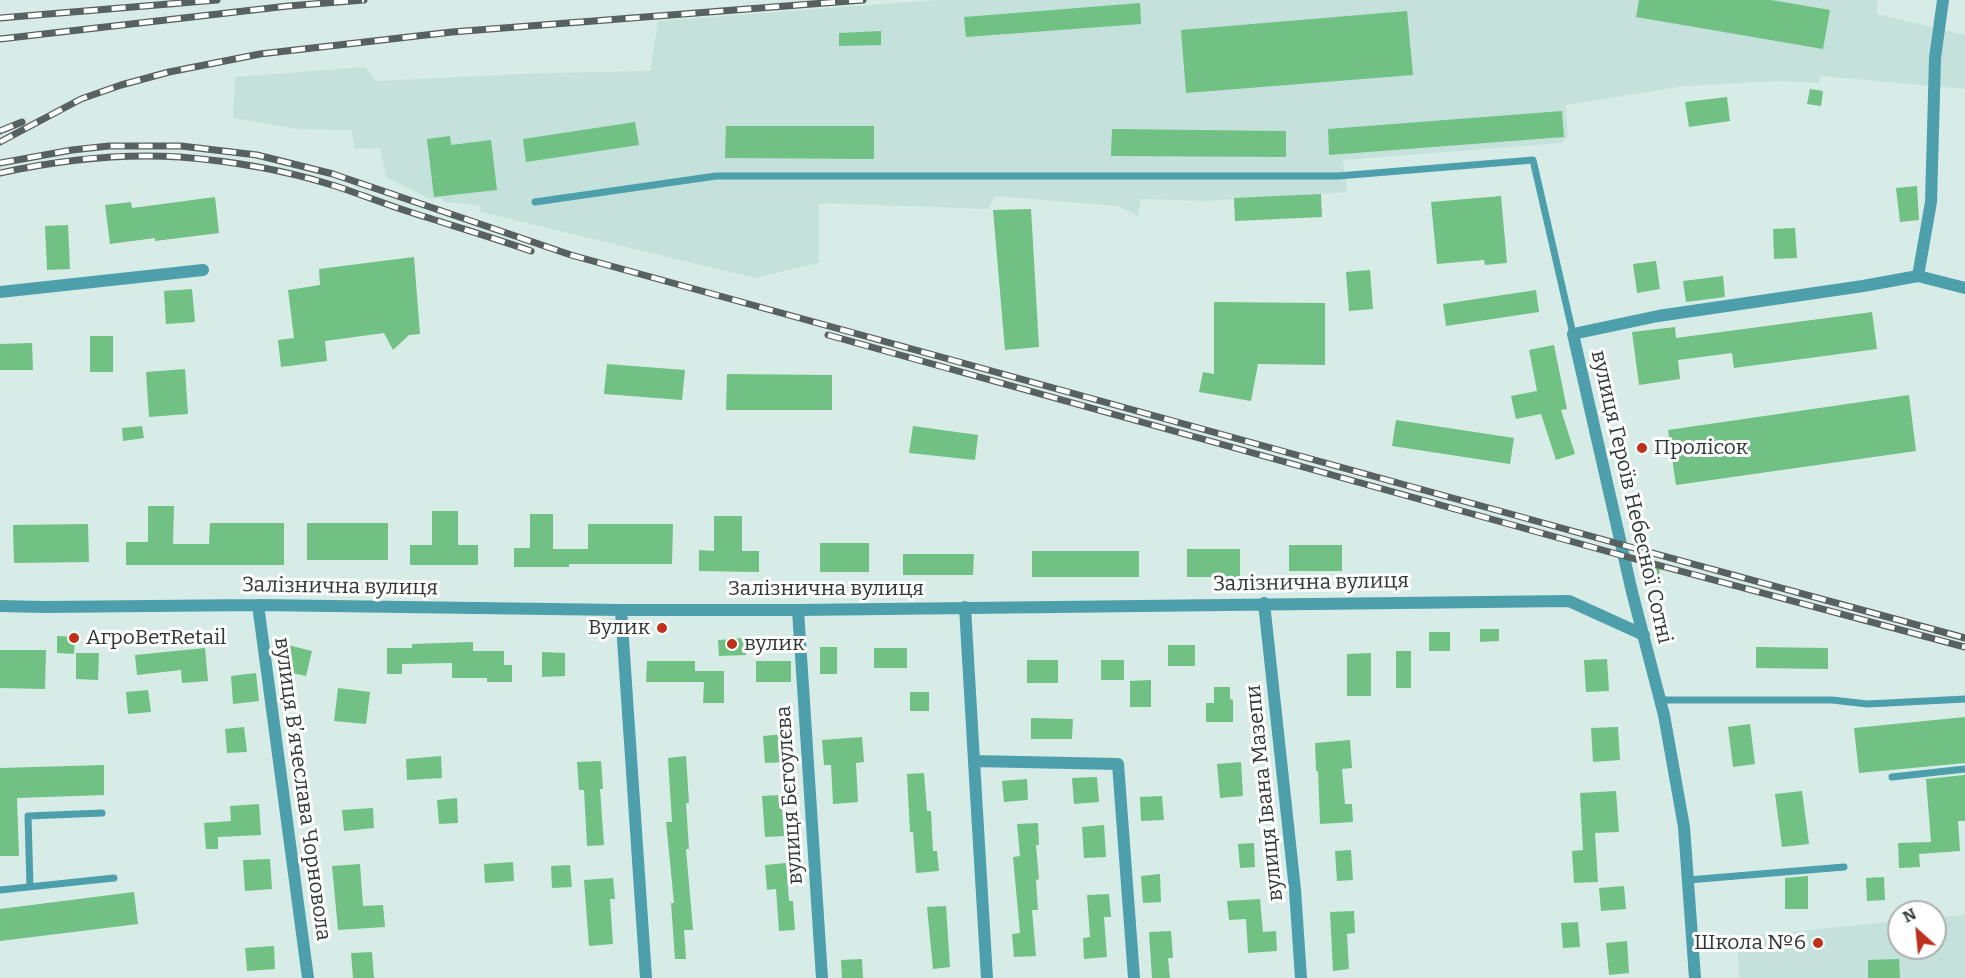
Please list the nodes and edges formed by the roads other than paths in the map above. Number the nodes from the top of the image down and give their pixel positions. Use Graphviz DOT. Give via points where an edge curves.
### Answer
graph roads {
  1 [pos="1943,0"];
  2 [pos="535,202"];
  3 [pos="203,270"];
  4 [pos="1918,276"];
  5 [pos="1965,288"];
  6 [pos="0,292"];
  7 [pos="1573,334"];
  8 [pos="1264,603"];
  9 [pos="258,605"];
  10 [pos="0,606"];
  11 [pos="965,608"];
  12 [pos="621,610"];
  13 [pos="798,610"];
  14 [pos="1644,635"];
  15 [pos="1965,699"];
  16 [pos="1660,700"];
  17 [pos="974,761"];
  18 [pos="1965,769"];
  19 [pos="1892,777"];
  20 [pos="102,813"];
  21 [pos="1844,867"];
  22 [pos="114,878"];
  23 [pos="1688,880"];
  24 [pos="30,887"];
  25 [pos="0,890"];
  26 [pos="308,978"];
  27 [pos="646,978"];
  28 [pos="822,978"];
  29 [pos="987,978"];
  30 [pos="1134,978"];
  31 [pos="1301,978"];
  32 [pos="1695,978"];
  1 -- 4 [label="street" via="1935,58 1931,202"];
  2 -- 7 [label="lane" via="716,176 1338,176 1533,160"];
  3 -- 6 [label="street"];
  4 -- 5 [label="street, вулиця Героїв Небесної Сотні"];
  4 -- 7 [label="street, вулиця Героїв Небесної Сотні" via="1658,316"];
  7 -- 14 [label="street, вулиця Героїв Небесної Сотні"];
  8 -- 11 [label="street, Залізнична вулиця"];
  8 -- 14 [label="street, Залізнична вулиця" via="1569,601"];
  8 -- 31 [label="street, вулиця Івана Мазепи"];
  9 -- 10 [label="street, Залізнична вулиця"];
  9 -- 12 [label="street, Залізнична вулиця"];
  9 -- 26 [label="street, вулиця Вʼячеслава Чорновола"];
  11 -- 13 [label="street, Залізнична вулиця"];
  11 -- 17 [label="street"];
  12 -- 13 [label="street, Залізнична вулиця"];
  12 -- 27 [label="street"];
  13 -- 28 [label="street, вулиця Бєгоулєва"];
  14 -- 16 [label="street, вулиця Героїв Небесної Сотні"];
  15 -- 16 [label="lane" via="1868,704 1832,700"];
  16 -- 23 [label="street, вулиця Героїв Небесної Сотні" via="1684,827"];
  17 -- 29 [label="street"];
  17 -- 30 [label="street" via="1118,764"];
  18 -- 19 [label="lane"];
  20 -- 24 [label="lane" via="28,816"];
  21 -- 23 [label="lane"];
  22 -- 24 [label="lane"];
  23 -- 32 [label="street, вулиця Героїв Небесної Сотні"];
  24 -- 25 [label="lane"];
}
